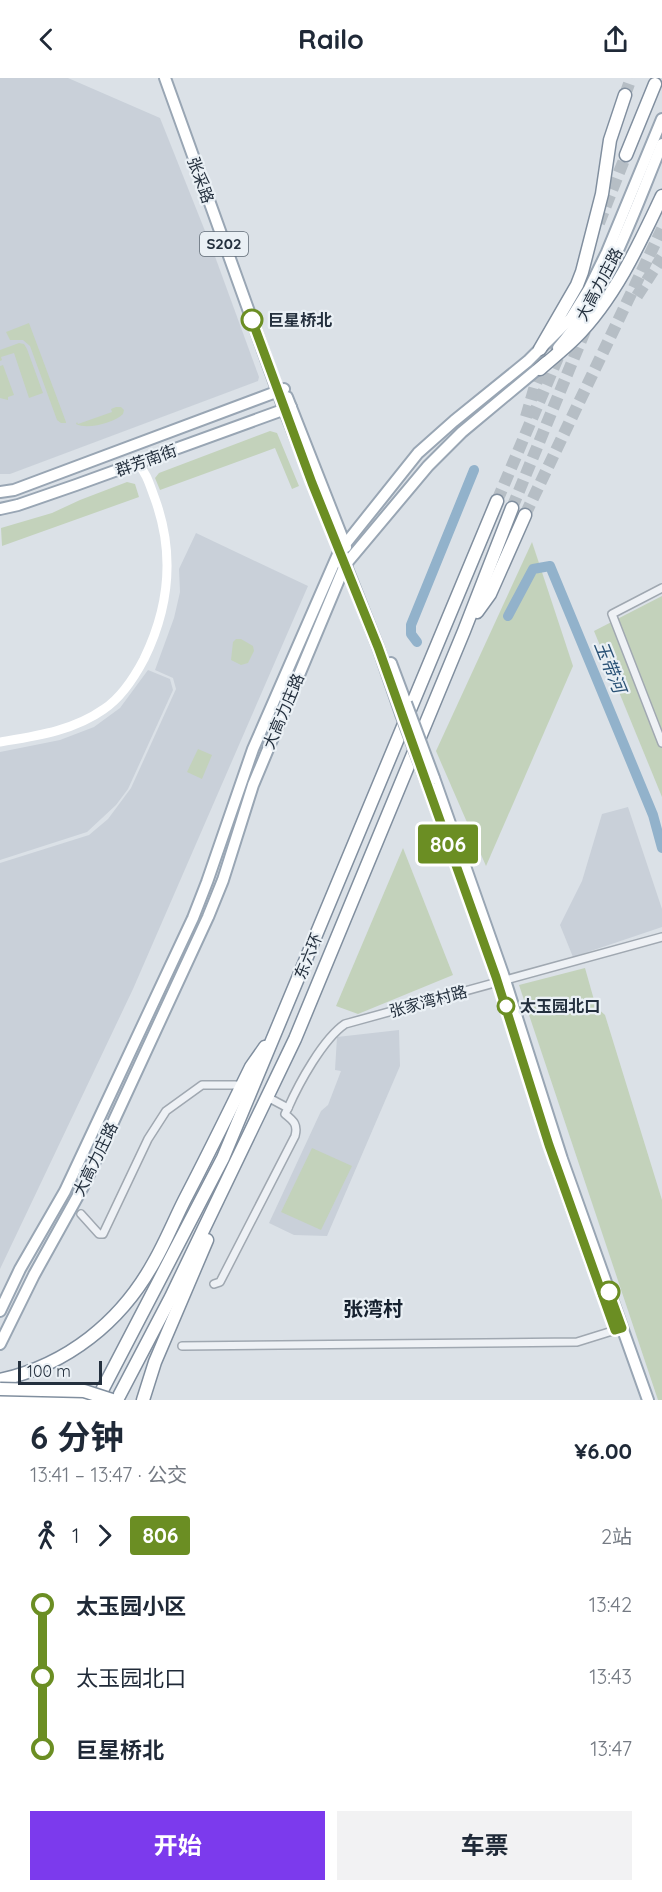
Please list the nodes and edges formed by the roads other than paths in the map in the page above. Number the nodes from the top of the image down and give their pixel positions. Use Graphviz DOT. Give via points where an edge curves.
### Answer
graph roads {
  1 [pos="165,78"];
  2 [pos="172,78"];
  3 [pos="655,84"];
  4 [pos="625,95"];
  5 [pos="662,119"];
  6 [pos="662,144"];
  7 [pos="626,155"];
  8 [pos="662,196"];
  9 [pos="540,349"];
  10 [pos="540,369"];
  11 [pos="281,390"];
  12 [pos="288,408"];
  13 [pos="138,463"];
  14 [pos="0,492"];
  15 [pos="497,501"];
  16 [pos="512,508"];
  17 [pos="0,509"];
  18 [pos="525,515"];
  19 [pos="342,548"];
  20 [pos="347,562"];
  21 [pos="662,588"];
  22 [pos="320,594"];
  23 [pos="332,598"];
  24 [pos="464,630"];
  25 [pos="0,742"];
  26 [pos="662,743"];
  27 [pos="431,782"];
  28 [pos="662,937"];
  29 [pos="502,982"];
  30 [pos="278,1030"];
  31 [pos="236,1085"];
  32 [pos="271,1100"];
  33 [pos="288,1108"];
  34 [pos="261,1111"];
  35 [pos="81,1214"];
  36 [pos="214,1284"];
  37 [pos="0,1311"];
  38 [pos="619,1329"];
  39 [pos="0,1344"];
  40 [pos="182,1346"];
  41 [pos="0,1380"];
  42 [pos="0,1389"];
  43 [pos="0,1397"];
  44 [pos="87,1400"];
  45 [pos="97,1400"];
  46 [pos="112,1400"];
  47 [pos="117,1400"];
  48 [pos="143,1400"];
  49 [pos="641,1400"];
  50 [pos="648,1400"];
  1 -- 11 [label="main road, 张采路 / S202"];
  2 -- 11 [label="main road, 张采路 / S202"];
  3 -- 7 [label="highway"];
  4 -- 9 [label="highway" via="610,140 602,194 582,272"];
  5 -- 9 [label="main road, 大高力庄路" via="589,289 570,318"];
  6 -- 10 [label="main road, 大高力庄路" via="593,300 577,326"];
  8 -- 10 [label="highway" via="636,251 607,298 576,337"];
  9 -- 19 [label="main road, 大高力庄路" via="418,453"];
  10 -- 20 [label="main road, 大高力庄路" via="462,432 428,466"];
  11 -- 12 [label="main road, 张采路 / S202"];
  11 -- 14 [label="main road, 群芳南街"];
  12 -- 13 [label="main road, 群芳南街"];
  12 -- 19 [label="main road, 张采路 / S202"];
  13 -- 17 [label="main road, 群芳南街"];
  13 -- 25 [label="street" via="145,471 161,516 168,561 163,609 148,651 121,694 92,717 66,729"];
  15 -- 30 [label="highway, 东六环"];
  16 -- 24 [label="highway, 东六环"];
  18 -- 24 [label="highway" via="490,594"];
  19 -- 20 [label="main road, 张采路 / S202"];
  19 -- 22 [label="main road, 大高力庄路"];
  20 -- 23 [label="main road, 大高力庄路"];
  20 -- 27 [label="main road, 张采路 / S202, bridge" via="401,714"];
  20 -- 27 [label="main road, 张采路 / S202, bridge" via="406,703"];
  21 -- 26 [label="street" via="612,614"];
  22 -- 23 [label="main road" via="329,592"];
  22 -- 37 [label="main road, 大高力庄路" via="253,749 193,918 65,1191"];
  23 -- 39 [label="main road, 大高力庄路" via="253,784 223,880 199,938 85,1183"];
  24 -- 34 [label="highway, 东六环" via="295,1039"];
  27 -- 29 [label="main road, 张采路 / S202"];
  28 -- 29 [label="street, 张家湾村路"];
  29 -- 33 [label="street, 张家湾村路" via="345,1024 334,1031"];
  29 -- 38 [label="main road, 张采路 / S202" via="552,1152"];
  30 -- 41 [label="highway" via="251,1067 154,1263 130,1299 99,1332 68,1354"];
  30 -- 45 [label="highway, 东六环" via="223,1158"];
  31 -- 35 [label="street" via="202,1085 166,1111 148,1139 104,1234 99,1234"];
  32 -- 33 [label="street"];
  33 -- 36 [label="street" via="285,1114 297,1129 220,1282"];
  34 -- 47 [label="highway, 东六环"];
  34 -- 48 [label="highway"];
  38 -- 40 [label="street" via="577,1342"];
  38 -- 49 [label="main road, 张采路 / S202"];
  38 -- 50 [label="main road, 张采路 / S202"];
  42 -- 46 [label="highway, bridge" via="84,1391"];
  43 -- 44 [label="highway"];
}
